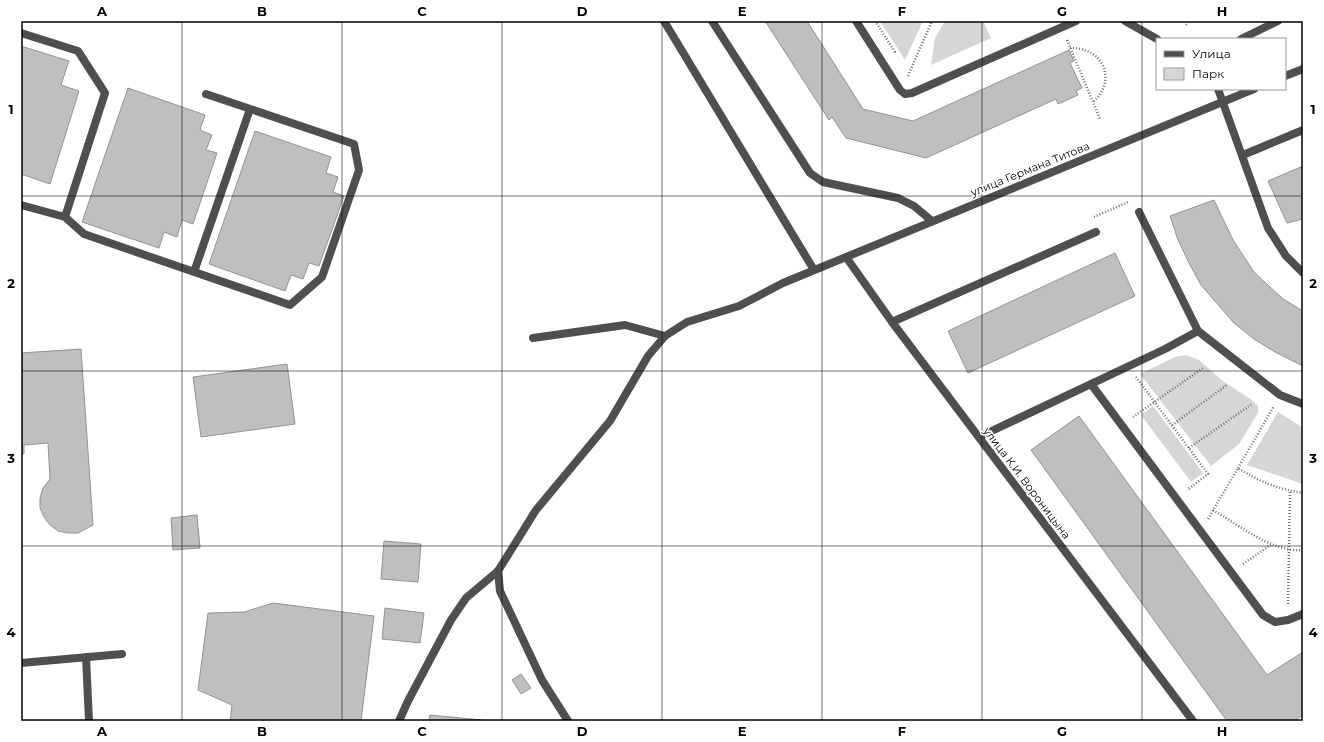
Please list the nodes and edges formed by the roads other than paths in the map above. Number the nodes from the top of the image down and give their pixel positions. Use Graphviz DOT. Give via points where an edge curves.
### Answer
graph roads {
  1 [pos="664,21"];
  2 [pos="712,21"];
  3 [pos="856,21"];
  4 [pos="1076,21"];
  5 [pos="1125,21"];
  6 [pos="1278,21"];
  7 [pos="21,33"];
  8 [pos="1156,38"];
  9 [pos="1243,38"];
  10 [pos="1303,69"];
  11 [pos="1286,76"];
  12 [pos="1218,90"];
  13 [pos="1252,90"];
  14 [pos="206,94"];
  15 [pos="1223,102"];
  16 [pos="250,108"];
  17 [pos="1303,130"];
  18 [pos="1242,155"];
  19 [pos="21,205"];
  20 [pos="1139,212"];
  21 [pos="65,217"];
  22 [pos="932,221"];
  23 [pos="1096,232"];
  24 [pos="846,257"];
  25 [pos="814,270"];
  26 [pos="194,272"];
  27 [pos="1303,273"];
  28 [pos="892,322"];
  29 [pos="1198,332"];
  30 [pos="665,336"];
  31 [pos="533,338"];
  32 [pos="1092,384"];
  33 [pos="1303,404"];
  34 [pos="978,437"];
  35 [pos="498,571"];
  36 [pos="1303,614"];
  37 [pos="122,654"];
  38 [pos="86,658"];
  39 [pos="21,663"];
  40 [pos="89,721"];
  41 [pos="399,721"];
  42 [pos="568,721"];
  43 [pos="1193,721"];
  1 -- 25 [label="street"];
  2 -- 22 [label="street" via="810,173 823,182 898,198 914,206"];
  3 -- 4 [label="street" via="901,91 912,94"];
  5 -- 8 [label="street"];
  6 -- 9 [label="street"];
  7 -- 21 [label="street" via="78,51 105,93"];
  10 -- 11 [label="street"];
  12 -- 15 [label="street"];
  13 -- 15 [label="street, улица Германа Титова"];
  14 -- 16 [label="street"];
  15 -- 18 [label="street"];
  15 -- 22 [label="street, улица Германа Титова"];
  16 -- 26 [label="street"];
  16 -- 26 [label="street" via="354,144 359,170 325,270 322,277 290,305"];
  17 -- 18 [label="street"];
  18 -- 27 [label="street" via="1268,228 1286,256"];
  19 -- 21 [label="street"];
  20 -- 29 [label="street"];
  21 -- 26 [label="street" via="84,234"];
  22 -- 24 [label="street, улица Германа Титова"];
  23 -- 28 [label="street"];
  24 -- 25 [label="street, улица Германа Титова"];
  24 -- 28 [label="street, улица К.И. Вороницына"];
  25 -- 30 [label="street, улица Германа Титова" via="739,306 688,322"];
  28 -- 34 [label="street, улица К.И. Вороницына"];
  29 -- 32 [label="street"];
  29 -- 33 [label="street" via="1280,395"];
  30 -- 31 [label="street" via="624,325"];
  30 -- 35 [label="street, улица Германа Титова" via="648,356 610,421 536,510"];
  32 -- 34 [label="street"];
  32 -- 36 [label="street" via="1263,615 1275,622"];
  34 -- 43 [label="street, улица К.И. Вороницына"];
  35 -- 41 [label="street, улица Германа Титова" via="466,598 451,620"];
  35 -- 42 [label="street" via="500,591 542,680"];
  37 -- 38 [label="street"];
  38 -- 39 [label="street"];
  38 -- 40 [label="street"];
}
